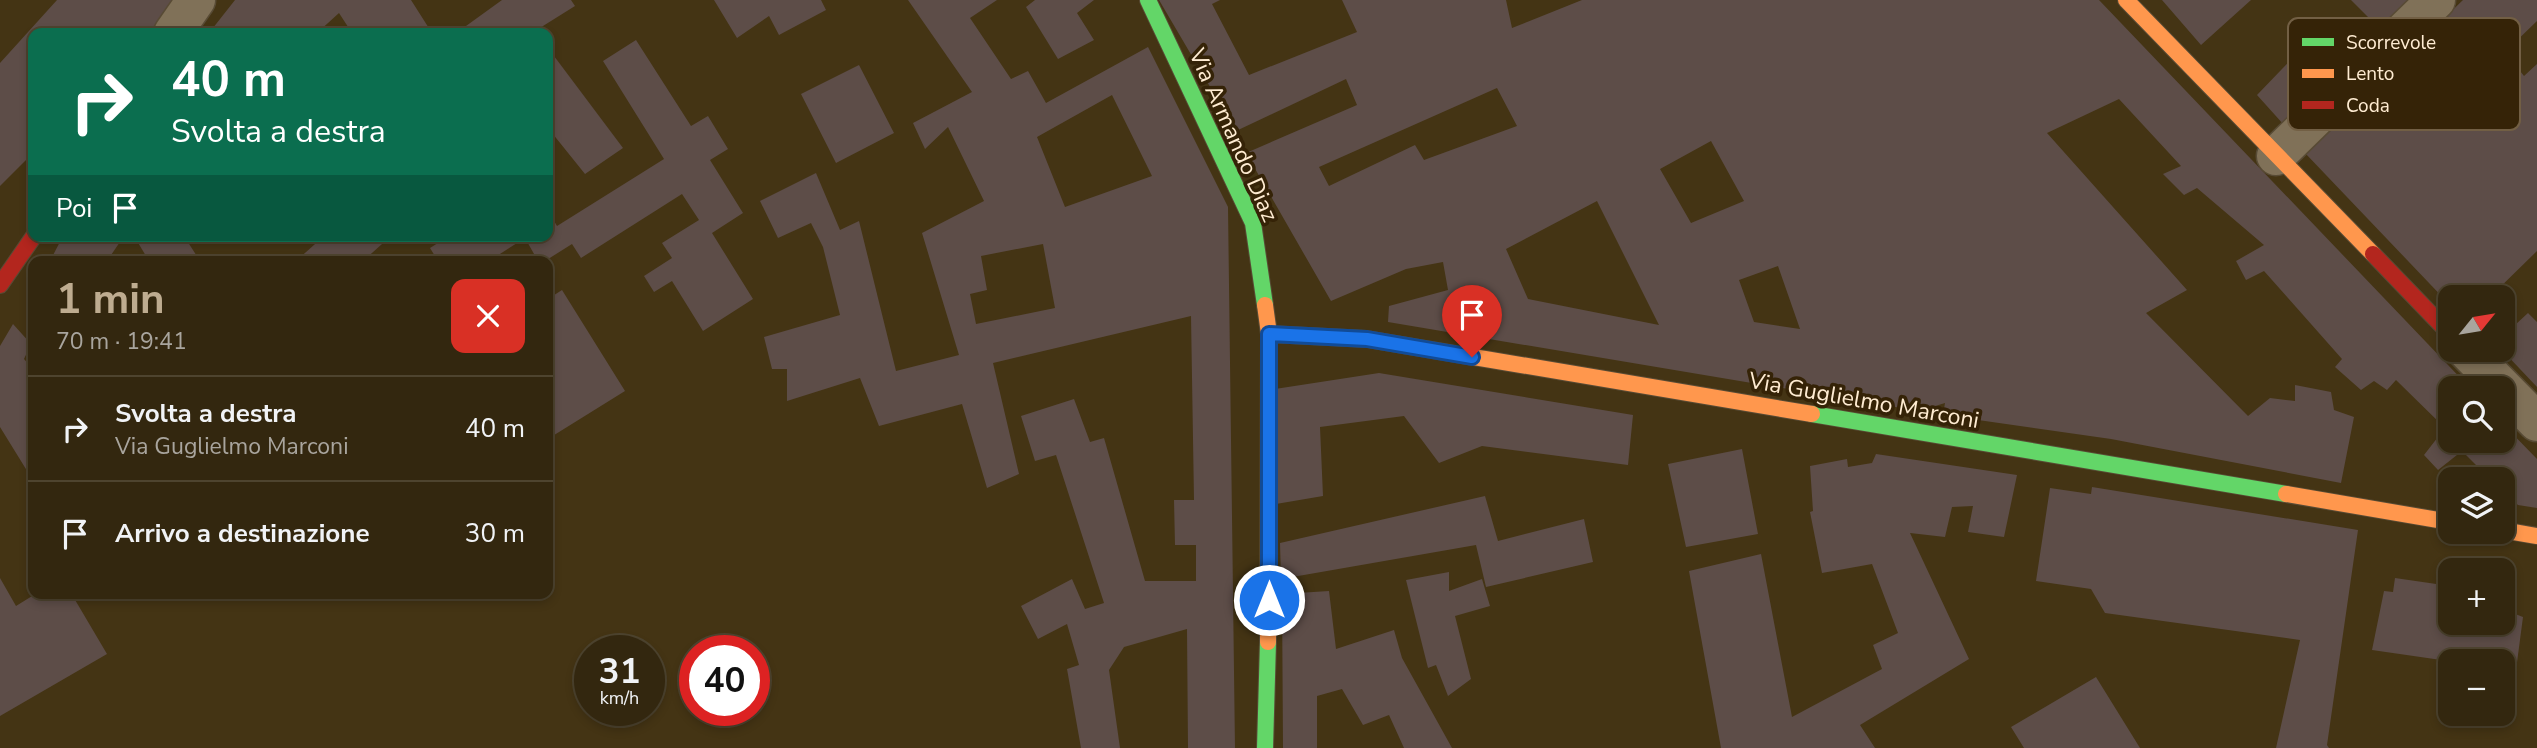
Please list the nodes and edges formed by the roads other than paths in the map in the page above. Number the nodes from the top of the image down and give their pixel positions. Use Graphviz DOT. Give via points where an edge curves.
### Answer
graph roads {
  1 [pos="196,0"];
  2 [pos="1148,0"];
  3 [pos="2126,0"];
  4 [pos="2436,0"];
  5 [pos="2418,18"];
  6 [pos="176,28"];
  7 [pos="2303,130"];
  8 [pos="2276,156"];
  9 [pos="29,242"];
  10 [pos="0,285"];
  11 [pos="2438,322"];
  12 [pos="1269,334"];
  13 [pos="2478,362"];
  14 [pos="2537,422"];
  15 [pos="2438,520"];
  16 [pos="2515,532"];
  17 [pos="2537,536"];
  18 [pos="1265,748"];
  1 -- 6 [label="street"];
  2 -- 12 [label="street, Via Armando Diaz" via="1253,223"];
  3 -- 8 [label="street"];
  4 -- 5 [label="street"];
  7 -- 8 [label="street"];
  8 -- 11 [label="street"];
  9 -- 10 [label="street"];
  12 -- 15 [label="street, Via Guglielmo Marconi" via="1367,339"];
  12 -- 18 [label="street, Via Armando Diaz"];
  13 -- 14 [label="street"];
  16 -- 17 [label="street"];
}
